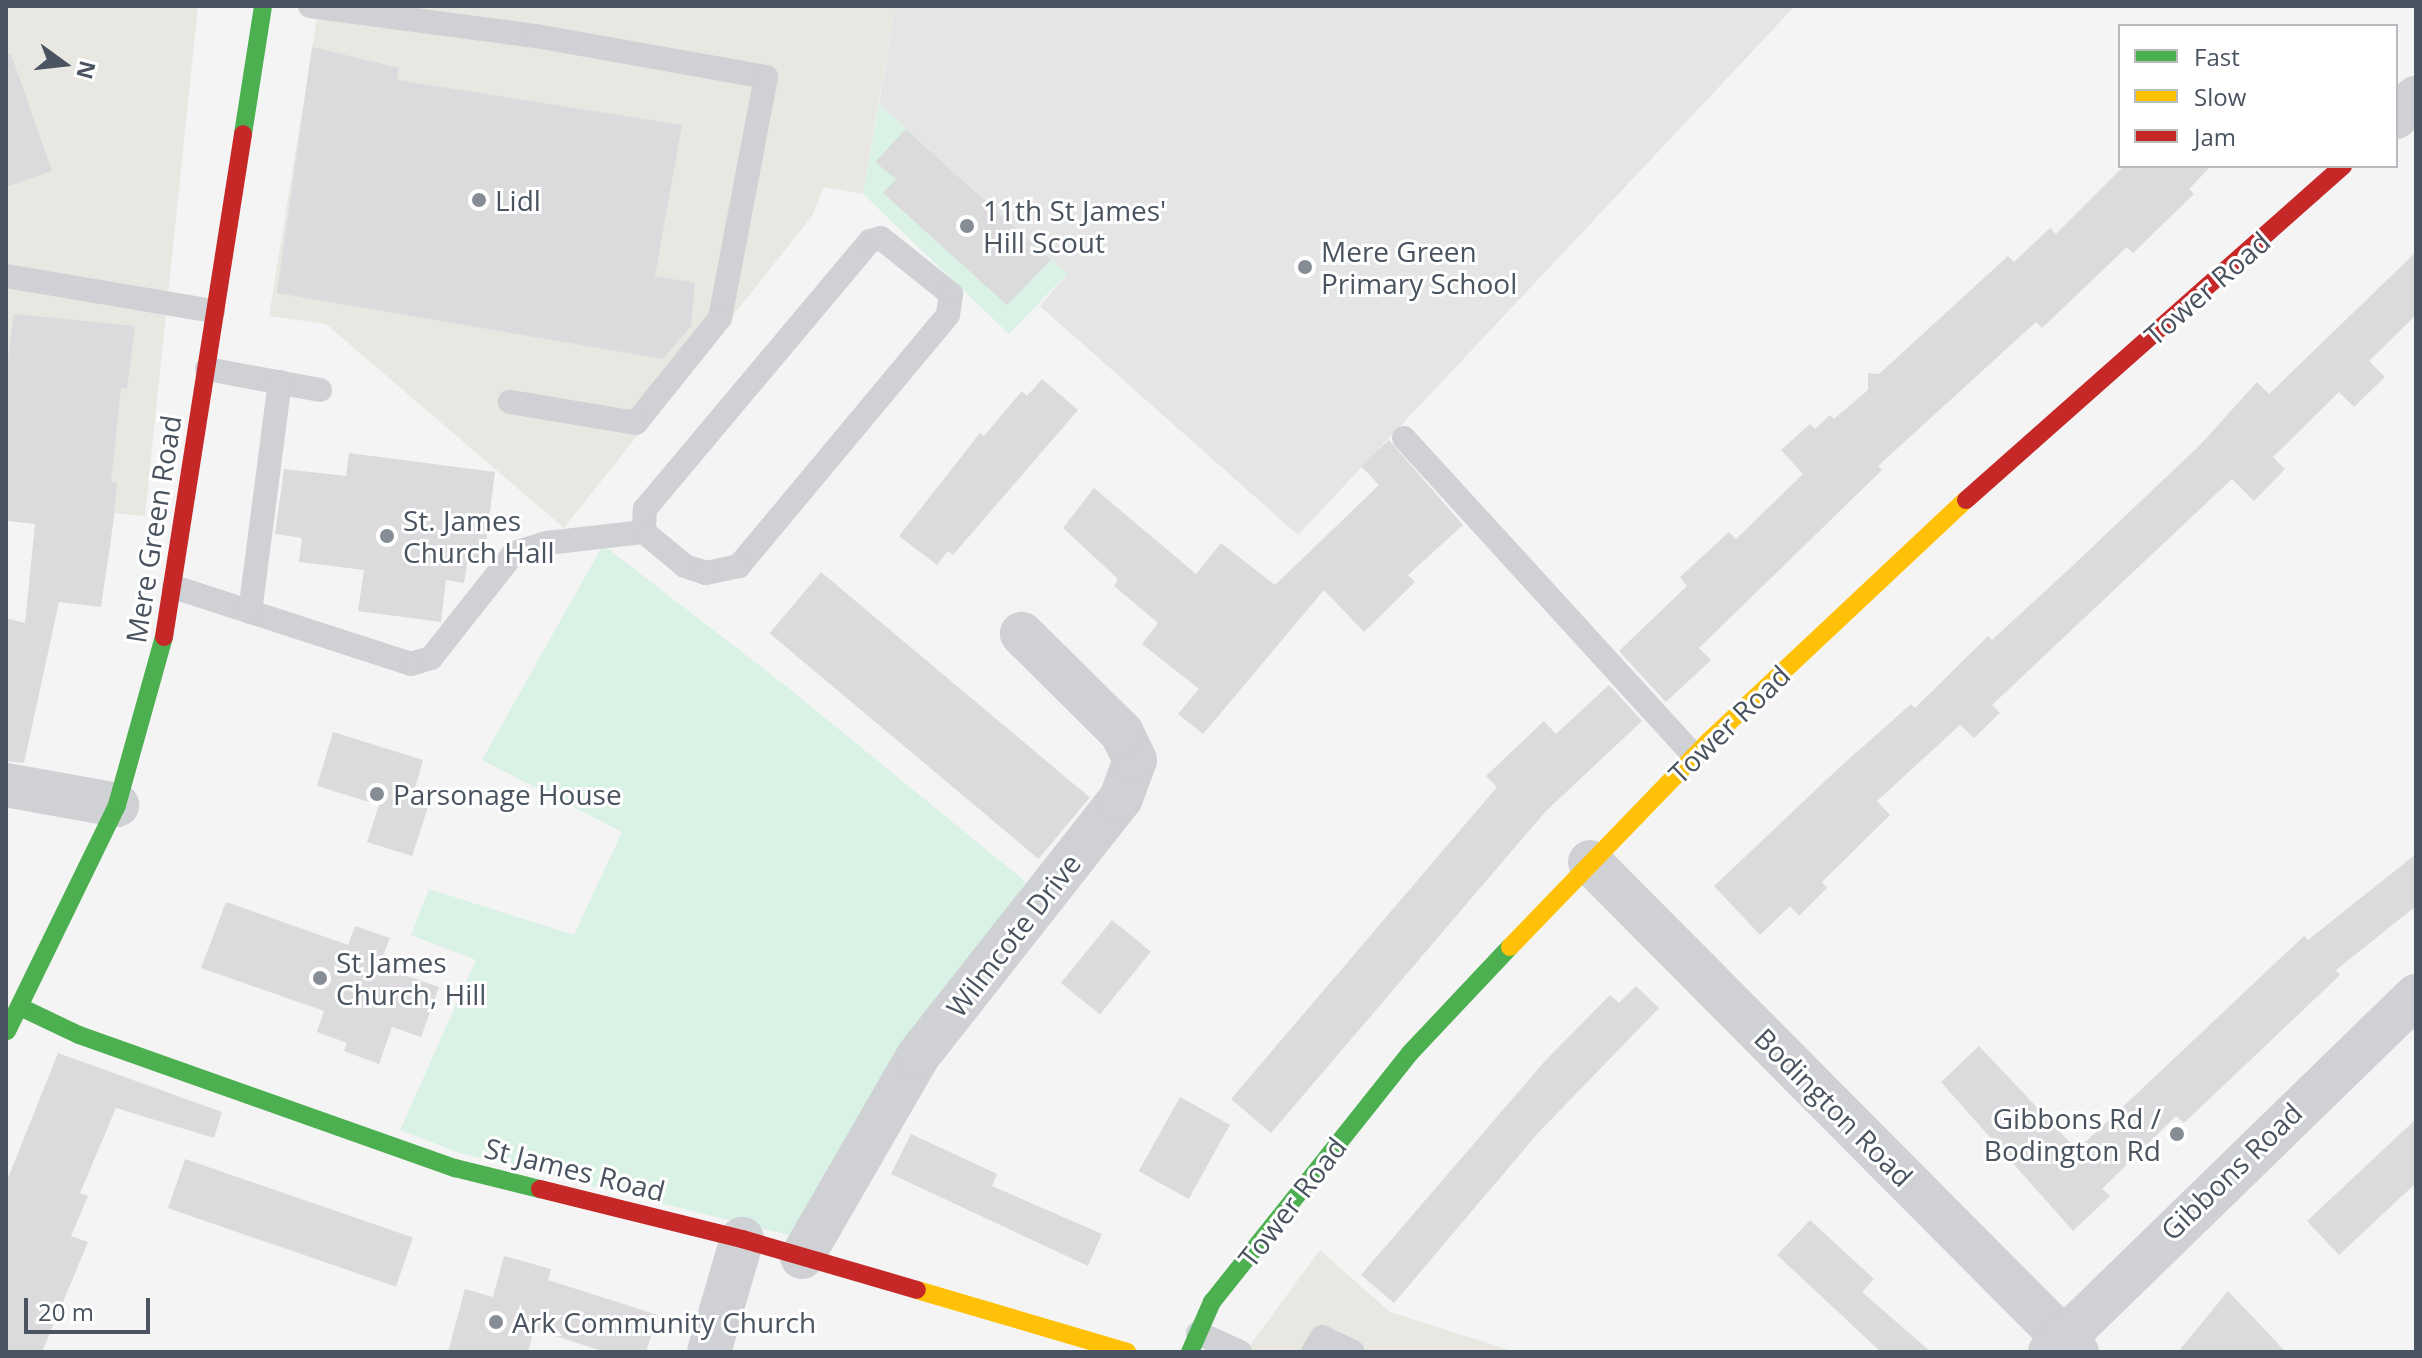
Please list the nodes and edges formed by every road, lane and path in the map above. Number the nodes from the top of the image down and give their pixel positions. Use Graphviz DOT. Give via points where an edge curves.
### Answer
graph roads {
  1 [pos="263,6"];
  2 [pos="310,6"];
  3 [pos="2416,98"];
  4 [pos="2398,115"];
  5 [pos="2341,168"];
  6 [pos="6,276"];
  7 [pos="213,311"];
  8 [pos="207,369"];
  9 [pos="280,382"];
  10 [pos="320,390"];
  11 [pos="510,402"];
  12 [pos="1404,438"];
  13 [pos="644,532"];
  14 [pos="174,587"];
  15 [pos="250,612"];
  16 [pos="1022,634"];
  17 [pos="1694,756"];
  18 [pos="6,785"];
  19 [pos="117,805"];
  20 [pos="1590,862"];
  21 [pos="2416,996"];
  22 [pos="20,1007"];
  23 [pos="6,1033"];
  24 [pos="742,1239"];
  25 [pos="802,1257"];
  26 [pos="1194,1342"];
  27 [pos="2064,1348"];
  28 [pos="709,1352"];
  29 [pos="1127,1352"];
  30 [pos="1240,1352"];
  31 [pos="1313,1352"];
  32 [pos="1353,1352"];
  1 -- 7 [label="street, Mere Green Road"];
  2 -- 11 [label="lane" via="536,36 766,77 720,318 636,423"];
  3 -- 4 [label="street"];
  5 -- 17 [label="street, Tower Road" via="2232,269 2022,447"];
  6 -- 7 [label="lane"];
  7 -- 8 [label="street, Mere Green Road"];
  8 -- 9 [label="lane"];
  8 -- 14 [label="street, Mere Green Road"];
  9 -- 10 [label="lane"];
  9 -- 15 [label="lane"];
  12 -- 17 [label="lane"];
  13 -- 13 [label="lane" via="645,509 870,241 881,238 951,294 948,315 739,566 706,573 685,566"];
  13 -- 15 [label="lane" via="547,543 514,553 489,579 445,644 431,658 411,664"];
  14 -- 15 [label="lane"];
  14 -- 19 [label="street, Mere Green Road" via="160,664"];
  16 -- 25 [label="street, Wilmcote Drive" via="1122,733 1135,760 1121,798 918,1056"];
  17 -- 20 [label="street, Tower Road"];
  18 -- 19 [label="street"];
  19 -- 22 [label="street, Mere Green Road"];
  20 -- 26 [label="street, Tower Road" via="1410,1053 1212,1302"];
  20 -- 27 [label="street, Bodington Road"];
  21 -- 27 [label="street, Gibbons Road"];
  22 -- 23 [label="street, Mere Green Road"];
  22 -- 24 [label="street, St James Road" via="79,1035 455,1168"];
  24 -- 25 [label="street, St James Road"];
  24 -- 28 [label="street"];
  25 -- 29 [label="street, St James Road"];
  26 -- 30 [label="lane"];
  31 -- 32 [label="lane" via="1322,1337"];
}
